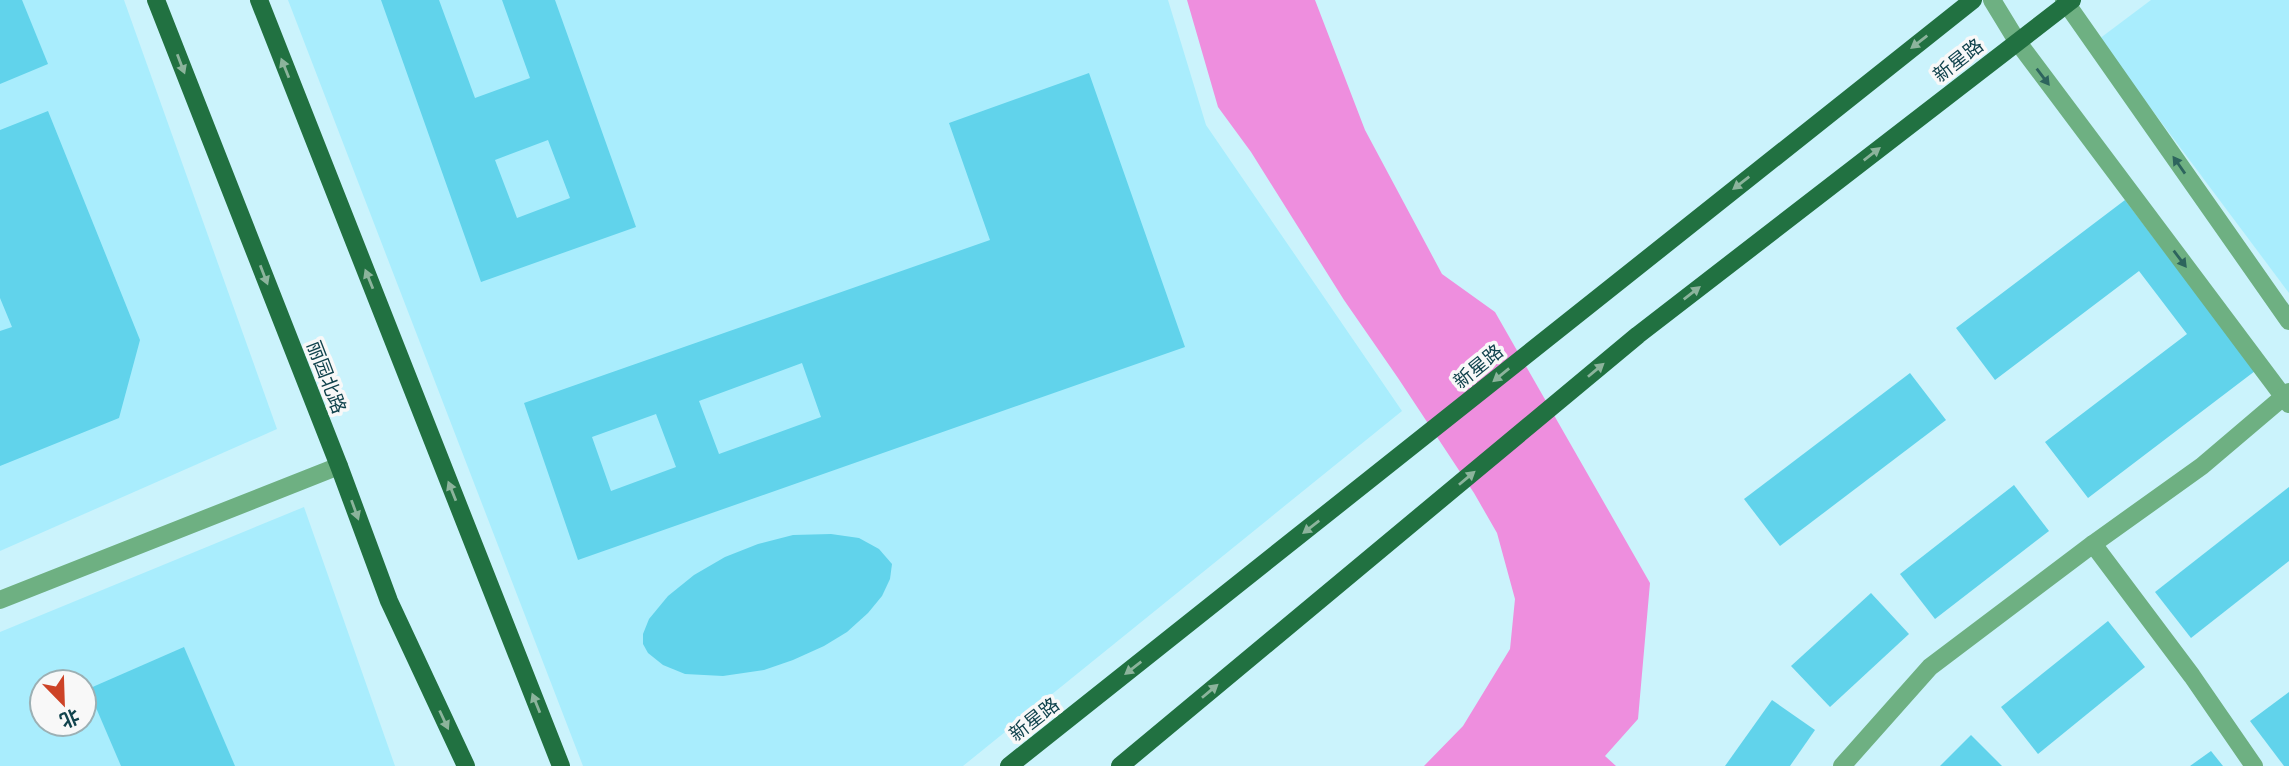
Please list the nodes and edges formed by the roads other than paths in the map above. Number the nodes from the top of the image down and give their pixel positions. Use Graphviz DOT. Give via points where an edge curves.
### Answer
graph roads {
  1 [pos="156,0"];
  2 [pos="259,0"];
  3 [pos="1973,0"];
  4 [pos="1992,0"];
  5 [pos="2067,2"];
  6 [pos="2017,41"];
  7 [pos="2289,321"];
  8 [pos="2287,398"];
  9 [pos="339,466"];
  10 [pos="2093,544"];
  11 [pos="0,600"];
  12 [pos="466,766"];
  13 [pos="561,766"];
  14 [pos="1009,766"];
  15 [pos="1120,766"];
  16 [pos="1842,766"];
  17 [pos="2254,766"];
  1 -- 9 [label="main road, 丽园北路, one-way"];
  13 -- 2 [label="main road, one-way"];
  3 -- 14 [label="main road, 新星路, one-way"];
  4 -- 6 [label="street"];
  5 -- 6 [label="main road, 新星路"];
  7 -- 5 [label="street, one-way"];
  6 -- 8 [label="street, one-way"];
  15 -- 6 [label="main road, 新星路, one-way" via="1638,335"];
  8 -- 10 [label="street"];
  9 -- 11 [label="street"];
  9 -- 12 [label="main road, 丽园北路, one-way" via="389,601"];
  10 -- 16 [label="street" via="1930,667"];
  10 -- 17 [label="street"];
}
